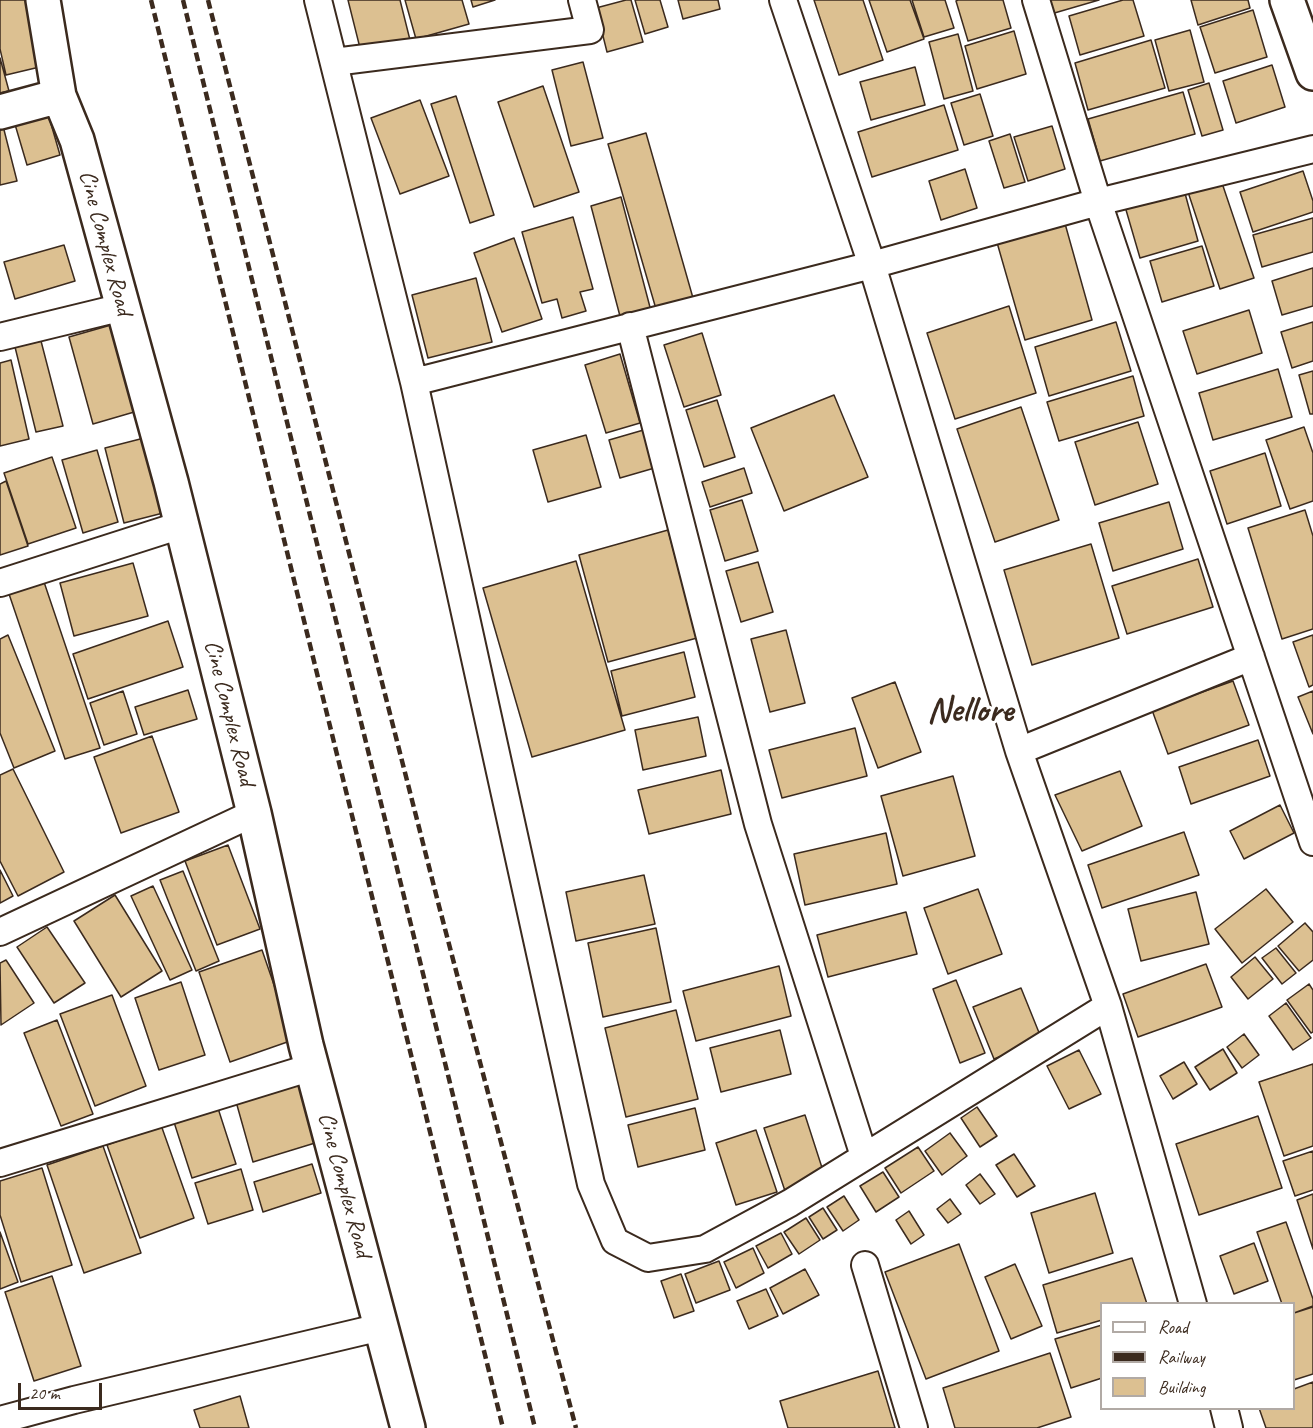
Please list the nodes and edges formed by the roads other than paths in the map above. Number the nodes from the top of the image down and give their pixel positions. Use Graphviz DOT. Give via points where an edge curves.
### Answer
graph roads {
  1 [pos="43,0"];
  2 [pos="318,0"];
  3 [pos="582,0"];
  4 [pos="783,0"];
  5 [pos="1036,0"];
  6 [pos="1287,0"];
  7 [pos="334,62"];
  8 [pos="1313,72"];
  9 [pos="59,96"];
  10 [pos="0,112"];
  11 [pos="1313,149"];
  12 [pos="1098,202"];
  13 [pos="872,265"];
  14 [pos="123,307"];
  15 [pos="630,326"];
  16 [pos="0,337"];
  17 [pos="414,382"];
  18 [pos="181,525"];
  19 [pos="0,583"];
  20 [pos="1251,657"];
  21 [pos="1019,751"];
  22 [pos="254,813"];
  23 [pos="1313,842"];
  24 [pos="0,932"];
  25 [pos="1108,1006"];
  26 [pos="312,1067"];
  27 [pos="864,1156"];
  28 [pos="0,1163"];
  29 [pos="865,1265"];
  30 [pos="1192,1302"];
  31 [pos="381,1327"];
  32 [pos="1224,1410"];
  33 [pos="0,1420"];
  34 [pos="408,1428"];
  35 [pos="914,1428"];
  36 [pos="1229,1428"];
  1 -- 9 [label="main road, Cine Complex Road"];
  2 -- 7 [label="street"];
  3 -- 7 [label="street" via="590,30"];
  4 -- 13 [label="street"];
  5 -- 12 [label="street"];
  6 -- 8 [label="main road"];
  7 -- 17 [label="street"];
  9 -- 10 [label="main road"];
  9 -- 14 [label="main road, Cine Complex Road" via="77,140"];
  11 -- 12 [label="street"];
  12 -- 13 [label="street"];
  12 -- 20 [label="street"];
  13 -- 15 [label="street"];
  13 -- 21 [label="street"];
  14 -- 16 [label="street"];
  14 -- 18 [label="main road, Cine Complex Road"];
  15 -- 17 [label="street"];
  15 -- 27 [label="street" via="758,824"];
  17 -- 27 [label="street" via="591,1184 615,1241 648,1258 705,1249 790,1203"];
  18 -- 19 [label="street"];
  18 -- 22 [label="main road, Cine Complex Road"];
  20 -- 21 [label="street"];
  20 -- 23 [label="street"];
  21 -- 25 [label="street"];
  22 -- 24 [label="street"];
  22 -- 26 [label="main road, Cine Complex Road"];
  25 -- 27 [label="street"];
  25 -- 30 [label="street"];
  26 -- 28 [label="street"];
  26 -- 31 [label="main road, Cine Complex Road"];
  29 -- 35 [label="street"];
  31 -- 33 [label="street"];
  31 -- 34 [label="main road, Cine Complex Road"];
  32 -- 36 [label="street"];
}
